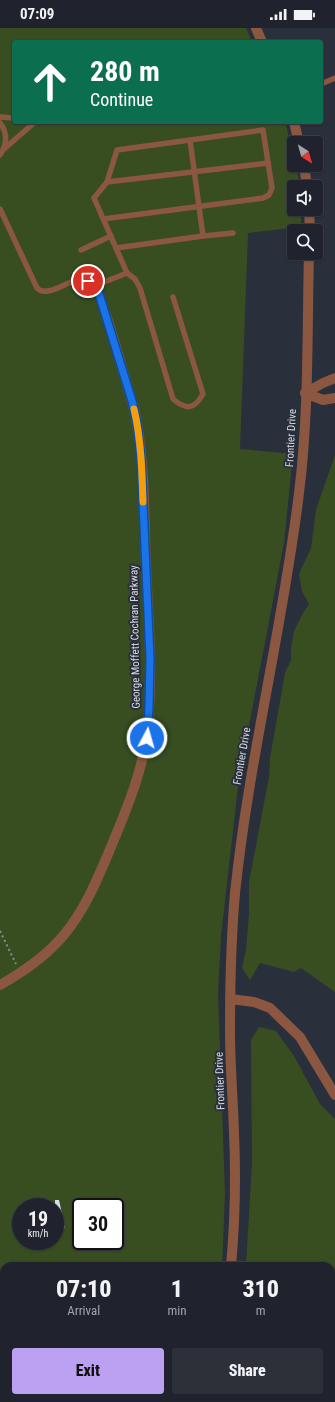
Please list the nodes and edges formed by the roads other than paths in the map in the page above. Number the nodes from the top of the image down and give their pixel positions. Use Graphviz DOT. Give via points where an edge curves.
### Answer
graph roads {
  1 [pos="256,28"];
  2 [pos="261,40"];
  3 [pos="335,78"];
  4 [pos="323,83"];
  5 [pos="0,117"];
  6 [pos="12,118"];
  7 [pos="0,124"];
  8 [pos="33,124"];
  9 [pos="295,124"];
  10 [pos="298,136"];
  11 [pos="190,140"];
  12 [pos="4,149"];
  13 [pos="0,155"];
  14 [pos="268,163"];
  15 [pos="194,173"];
  16 [pos="107,182"];
  17 [pos="198,206"];
  18 [pos="0,209"];
  19 [pos="103,219"];
  20 [pos="233,233"];
  21 [pos="111,236"];
  22 [pos="203,236"];
  23 [pos="116,248"];
  24 [pos="81,250"];
  25 [pos="309,260"];
  26 [pos="127,273"];
  27 [pos="96,284"];
  28 [pos="173,298"];
  29 [pos="106,315"];
  30 [pos="335,378"];
  31 [pos="305,394"];
  32 [pos="335,398"];
  33 [pos="0,985"];
  34 [pos="230,999"];
  35 [pos="335,1095"];
  36 [pos="232,1262"];
  1 -- 2 [label="street"];
  3 -- 4 [label="lane"];
  5 -- 6 [label="lane"];
  7 -- 12 [label="lane" via="5,133"];
  8 -- 12 [label="lane"];
  9 -- 10 [label="street"];
  11 -- 14 [label="lane" via="263,130"];
  11 -- 15 [label="lane"];
  11 -- 16 [label="lane" via="117,150"];
  12 -- 13 [label="lane"];
  14 -- 15 [label="lane"];
  14 -- 17 [label="lane" via="272,188 269,195 263,198"];
  15 -- 16 [label="lane"];
  15 -- 17 [label="lane"];
  16 -- 19 [label="lane" via="94,198"];
  17 -- 19 [label="lane"];
  17 -- 22 [label="lane"];
  18 -- 27 [label="lane" via="40,291 46,292 78,280"];
  19 -- 21 [label="lane"];
  20 -- 22 [label="lane"];
  21 -- 23 [label="lane"];
  21 -- 24 [label="lane"];
  22 -- 23 [label="lane"];
  23 -- 26 [label="lane"];
  25 -- 31 [label="street, Frontier Drive"];
  26 -- 27 [label="lane"];
  26 -- 28 [label="lane" via="140,288 173,399 180,405 190,407 198,404 203,394"];
  27 -- 29 [label="lane"];
  29 -- 33 [label="street, George Moffett Cochran Parkway" via="137,423 141,459 150,658 147,738 141,768 125,813 88,898 57,942 37,960"];
  30 -- 31 [label="street"];
  31 -- 32 [label="street" via="323,400"];
  31 -- 34 [label="street, Frontier Drive" via="303,448 292,542 248,788 232,940"];
  34 -- 35 [label="street" via="254,1002 270,1008 300,1037"];
  34 -- 36 [label="street, Frontier Drive" via="235,1161"];
}
